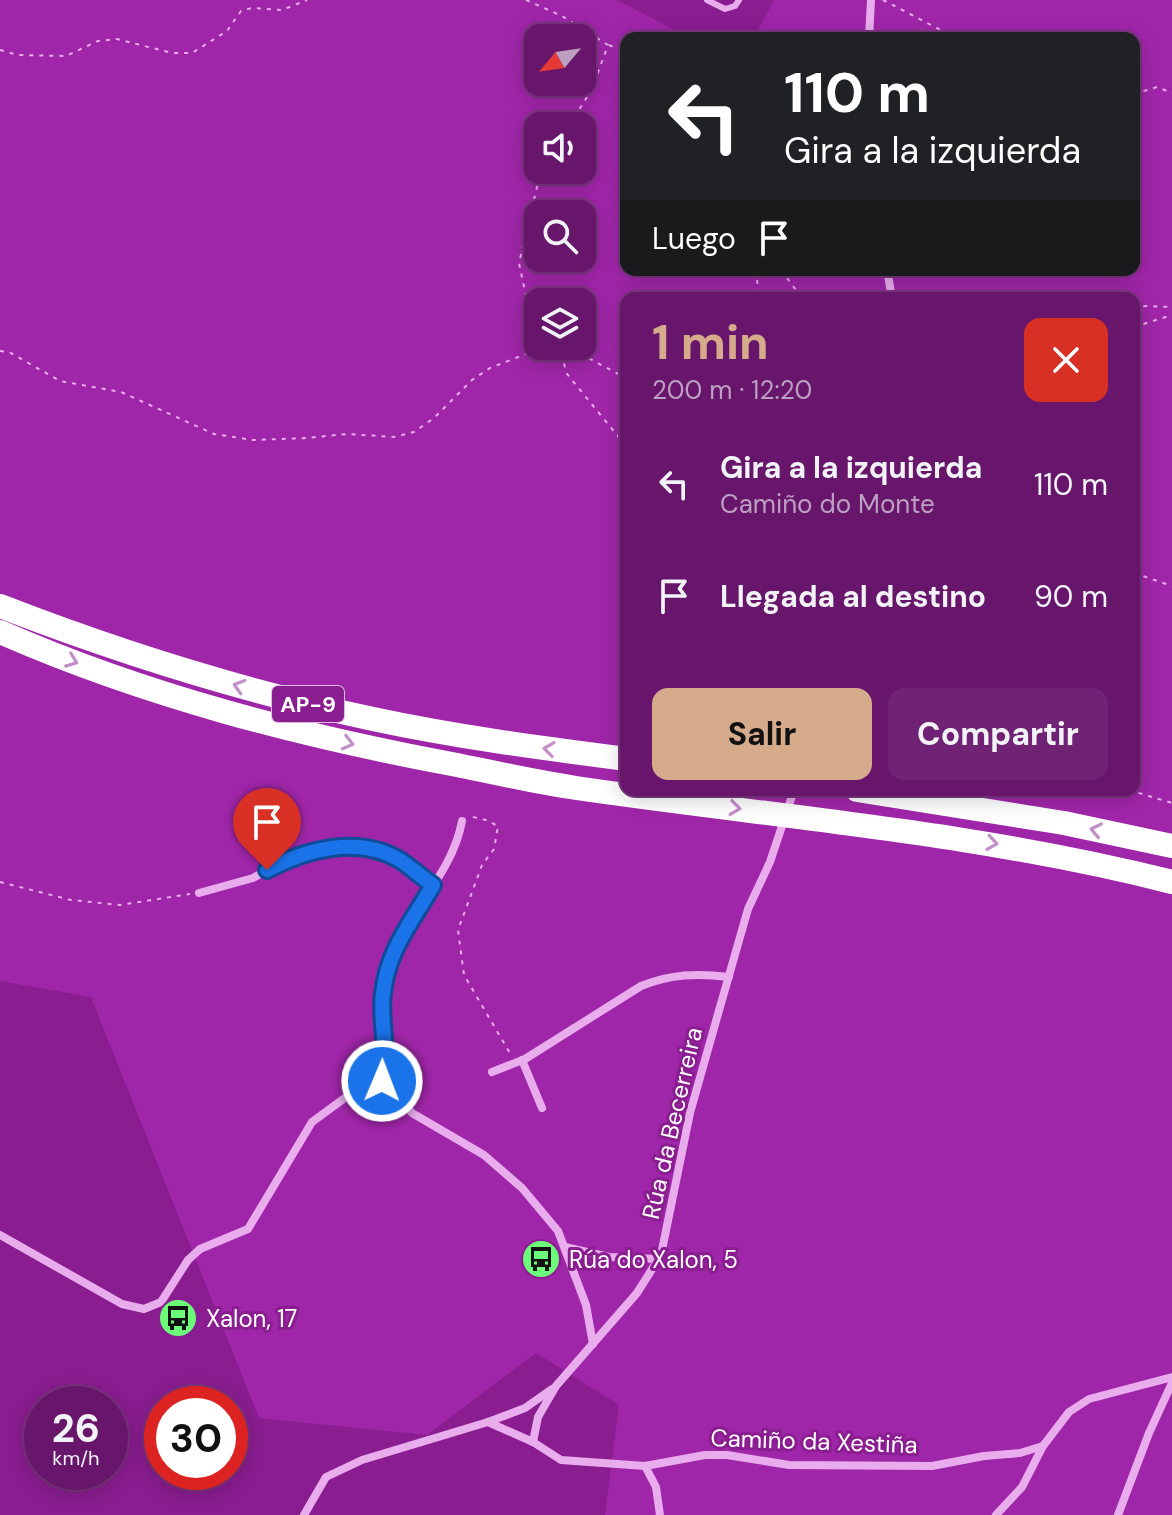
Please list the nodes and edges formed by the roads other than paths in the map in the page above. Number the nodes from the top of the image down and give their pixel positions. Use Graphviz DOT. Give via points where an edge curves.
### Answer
graph roads {
  1 [pos="707,0"];
  2 [pos="739,0"];
  3 [pos="871,0"];
  4 [pos="869,32"];
  5 [pos="0,606"];
  6 [pos="0,632"];
  7 [pos="620,758"];
  8 [pos="620,794"];
  9 [pos="639,796"];
  10 [pos="792,796"];
  11 [pos="895,796"];
  12 [pos="462,821"];
  13 [pos="1172,846"];
  14 [pos="1172,882"];
  15 [pos="433,885"];
  16 [pos="199,893"];
  17 [pos="729,977"];
  18 [pos="519,1061"];
  19 [pos="492,1072"];
  20 [pos="382,1081"];
  21 [pos="542,1108"];
  22 [pos="0,1235"];
  23 [pos="565,1247"];
  24 [pos="659,1259"];
  25 [pos="593,1344"];
  26 [pos="1172,1380"];
  27 [pos="556,1386"];
  28 [pos="488,1422"];
  29 [pos="533,1442"];
  30 [pos="1043,1446"];
  31 [pos="645,1466"];
  32 [pos="304,1515"];
  33 [pos="660,1515"];
  34 [pos="996,1515"];
  35 [pos="1118,1515"];
  1 -- 2 [label="lane" via="725,9"];
  3 -- 4 [label="street"];
  7 -- 5 [label="highway, AP-9, one-way" via="373,719 256,691 78,637"];
  6 -- 8 [label="highway, AP-9, one-way" via="217,710 369,749"];
  9 -- 14 [label="highway, AP-9, one-way" via="996,844"];
  10 -- 17 [label="street, Rúa da Becerreira" via="748,909"];
  13 -- 11 [label="highway, one-way"];
  12 -- 15 [label="street" via="458,841"];
  15 -- 16 [label="street" via="397,859 348,846 323,849"];
  15 -- 20 [label="street" via="402,933 387,971"];
  17 -- 18 [label="street" via="698,973 661,978"];
  17 -- 24 [label="street, Rúa da Becerreira" via="690,1113"];
  18 -- 19 [label="street"];
  18 -- 21 [label="street"];
  20 -- 22 [label="street" via="353,1092 312,1122 248,1229 200,1249 161,1302 144,1309 122,1304"];
  20 -- 23 [label="street" via="412,1113 484,1155 522,1188"];
  23 -- 24 [label="street" via="609,1257"];
  23 -- 25 [label="street" via="586,1305"];
  24 -- 25 [label="street, Rúa da Becerreira"];
  25 -- 27 [label="street, Rúa da Becerreira"];
  26 -- 30 [label="street" via="1089,1399 1069,1412"];
  26 -- 35 [label="street"];
  27 -- 28 [label="street, Rúa da Becerreira" via="525,1408"];
  27 -- 29 [label="street, Rúa da Becerreira" via="538,1417"];
  28 -- 29 [label="street, Camiño da Xestiña"];
  28 -- 32 [label="street, Rúa da Becerreira" via="362,1460 326,1477"];
  29 -- 31 [label="street, Camiño da Xestiña" via="561,1460"];
  30 -- 31 [label="street, Camiño da Xestiña" via="932,1466 789,1465 705,1455"];
  30 -- 34 [label="street" via="1022,1487"];
  31 -- 33 [label="street" via="656,1487"];
}
